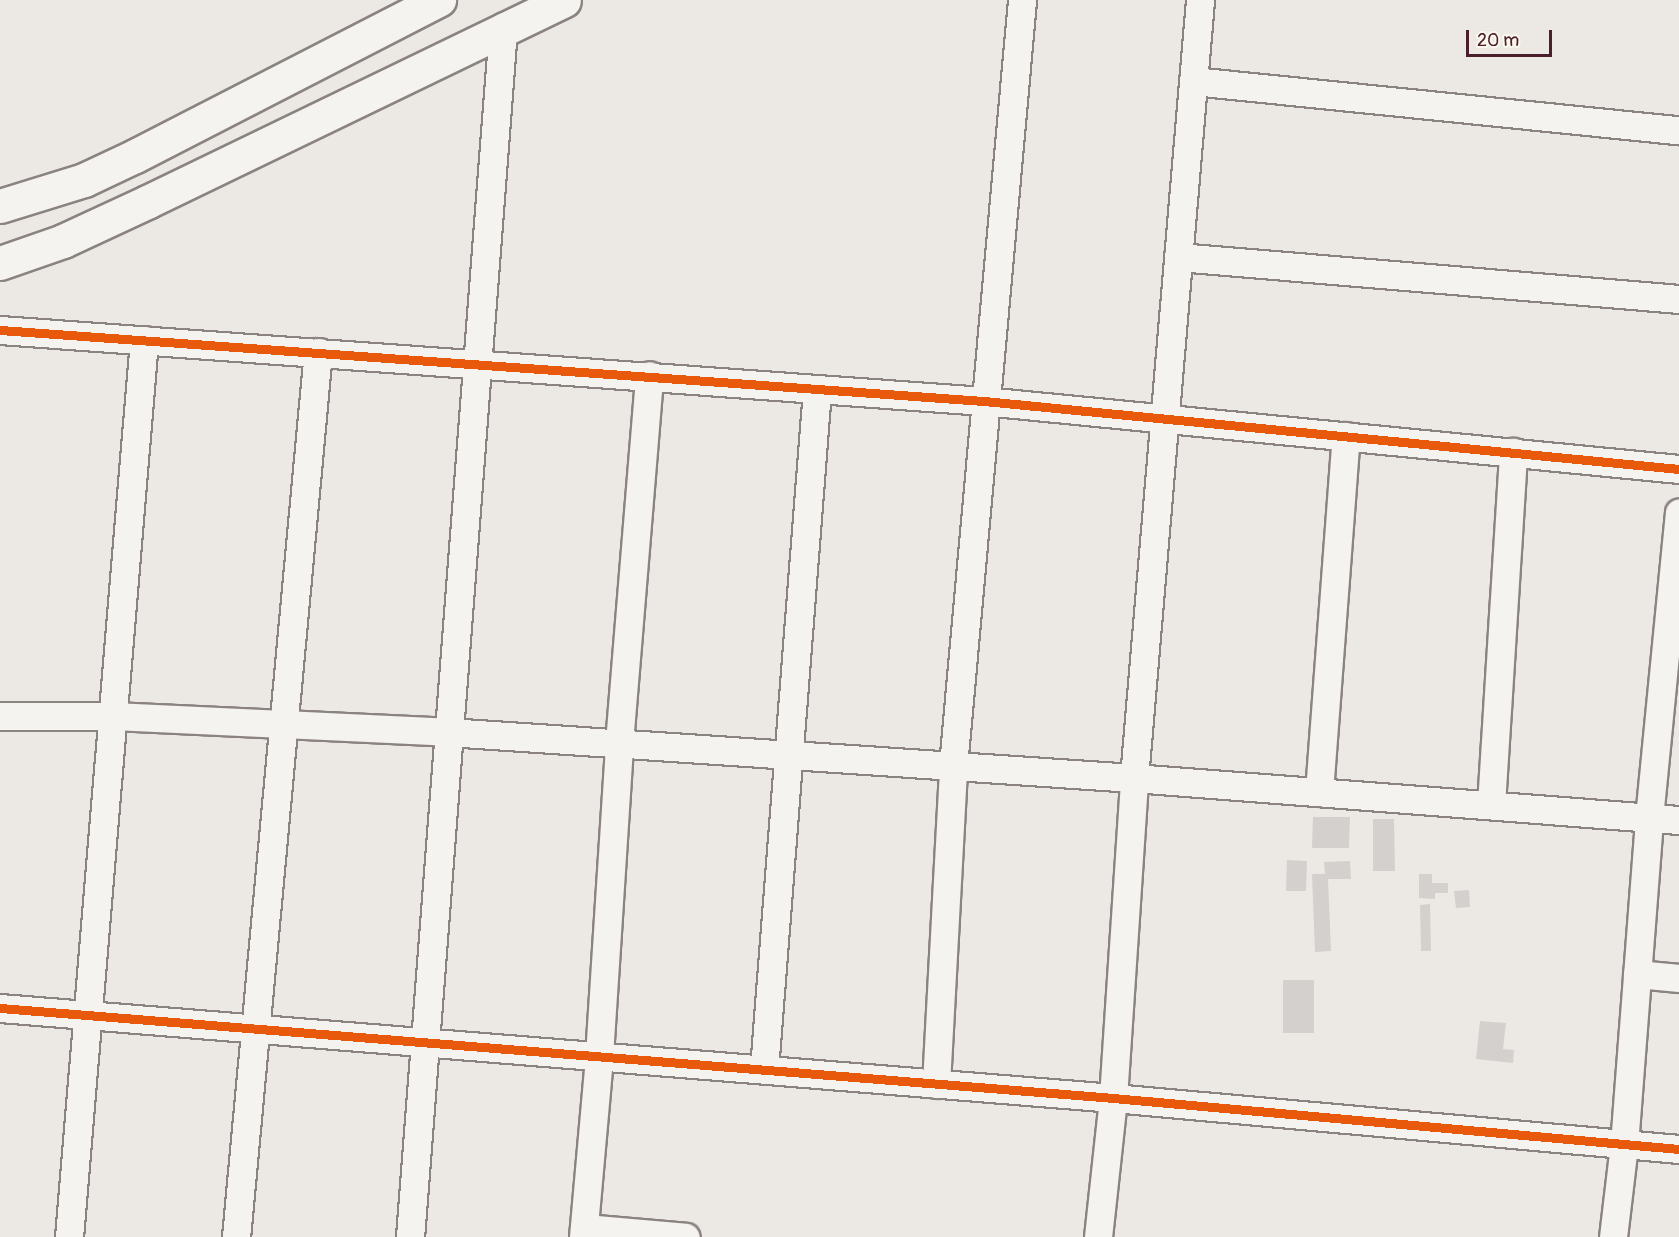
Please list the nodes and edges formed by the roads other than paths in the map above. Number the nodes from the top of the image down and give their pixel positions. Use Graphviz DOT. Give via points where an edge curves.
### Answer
graph roads {
  1 [pos="439,0"];
  2 [pos="564,0"];
  3 [pos="1022,0"];
  4 [pos="1200,0"];
  5 [pos="503,27"];
  6 [pos="1193,81"];
  7 [pos="1679,130"];
  8 [pos="0,206"];
  9 [pos="1178,257"];
  10 [pos="0,263"];
  11 [pos="1679,299"];
  12 [pos="0,330"];
  13 [pos="144,340"];
  14 [pos="318,352"];
  15 [pos="477,364"];
  16 [pos="650,375"];
  17 [pos="817,390"];
  18 [pos="984,401"];
  19 [pos="1164,417"];
  20 [pos="1346,436"];
  21 [pos="1513,452"];
  22 [pos="1679,469"];
  23 [pos="1679,512"];
  24 [pos="0,716"];
  25 [pos="113,716"];
  26 [pos="283,726"];
  27 [pos="448,732"];
  28 [pos="619,743"];
  29 [pos="787,754"];
  30 [pos="953,766"];
  31 [pos="1134,778"];
  32 [pos="1319,792"];
  33 [pos="1491,805"];
  34 [pos="1649,818"];
  35 [pos="1679,820"];
  36 [pos="1637,974"];
  37 [pos="1679,978"];
  38 [pos="0,1008"];
  39 [pos="88,1015"];
  40 [pos="255,1029"];
  41 [pos="425,1041"];
  42 [pos="599,1056"];
  43 [pos="764,1069"];
  44 [pos="936,1084"];
  45 [pos="1113,1098"];
  46 [pos="1624,1144"];
  47 [pos="1679,1149"];
  48 [pos="583,1232"];
  49 [pos="69,1237"];
  50 [pos="236,1237"];
  51 [pos="410,1237"];
  52 [pos="686,1237"];
  53 [pos="1098,1237"];
  54 [pos="1613,1237"];
  1 -- 8 [label="street" via="84,180"];
  2 -- 5 [label="street"];
  3 -- 18 [label="street"];
  4 -- 6 [label="street"];
  5 -- 10 [label="street" via="137,207 63,241"];
  5 -- 15 [label="street"];
  6 -- 7 [label="street"];
  6 -- 9 [label="street"];
  9 -- 11 [label="street"];
  9 -- 19 [label="street"];
  12 -- 13 [label="street"];
  13 -- 14 [label="street"];
  13 -- 25 [label="street"];
  14 -- 15 [label="street"];
  14 -- 26 [label="street"];
  15 -- 16 [label="street"];
  15 -- 27 [label="street"];
  16 -- 17 [label="street"];
  16 -- 28 [label="street"];
  17 -- 18 [label="street"];
  17 -- 29 [label="street"];
  18 -- 19 [label="street"];
  18 -- 30 [label="street"];
  19 -- 20 [label="street"];
  19 -- 31 [label="street"];
  20 -- 21 [label="street"];
  20 -- 32 [label="street"];
  21 -- 22 [label="street"];
  21 -- 33 [label="street"];
  23 -- 34 [label="street"];
  24 -- 25 [label="street"];
  25 -- 26 [label="street"];
  25 -- 39 [label="street"];
  26 -- 27 [label="street"];
  26 -- 40 [label="street"];
  27 -- 28 [label="street"];
  27 -- 41 [label="street"];
  28 -- 29 [label="street"];
  28 -- 42 [label="street"];
  29 -- 30 [label="street"];
  29 -- 43 [label="street"];
  30 -- 31 [label="street"];
  30 -- 44 [label="street"];
  31 -- 32 [label="street"];
  31 -- 45 [label="street"];
  32 -- 33 [label="street"];
  33 -- 34 [label="street"];
  34 -- 35 [label="street"];
  34 -- 36 [label="street"];
  36 -- 37 [label="street"];
  36 -- 46 [label="street"];
  38 -- 39 [label="street"];
  39 -- 40 [label="street"];
  39 -- 49 [label="street"];
  40 -- 41 [label="street"];
  40 -- 50 [label="street"];
  41 -- 42 [label="street"];
  41 -- 51 [label="street"];
  42 -- 43 [label="street"];
  42 -- 48 [label="street"];
  43 -- 44 [label="street"];
  44 -- 45 [label="street"];
  45 -- 46 [label="street"];
  45 -- 53 [label="street"];
  46 -- 47 [label="street"];
  46 -- 54 [label="street"];
  48 -- 52 [label="street"];
}
